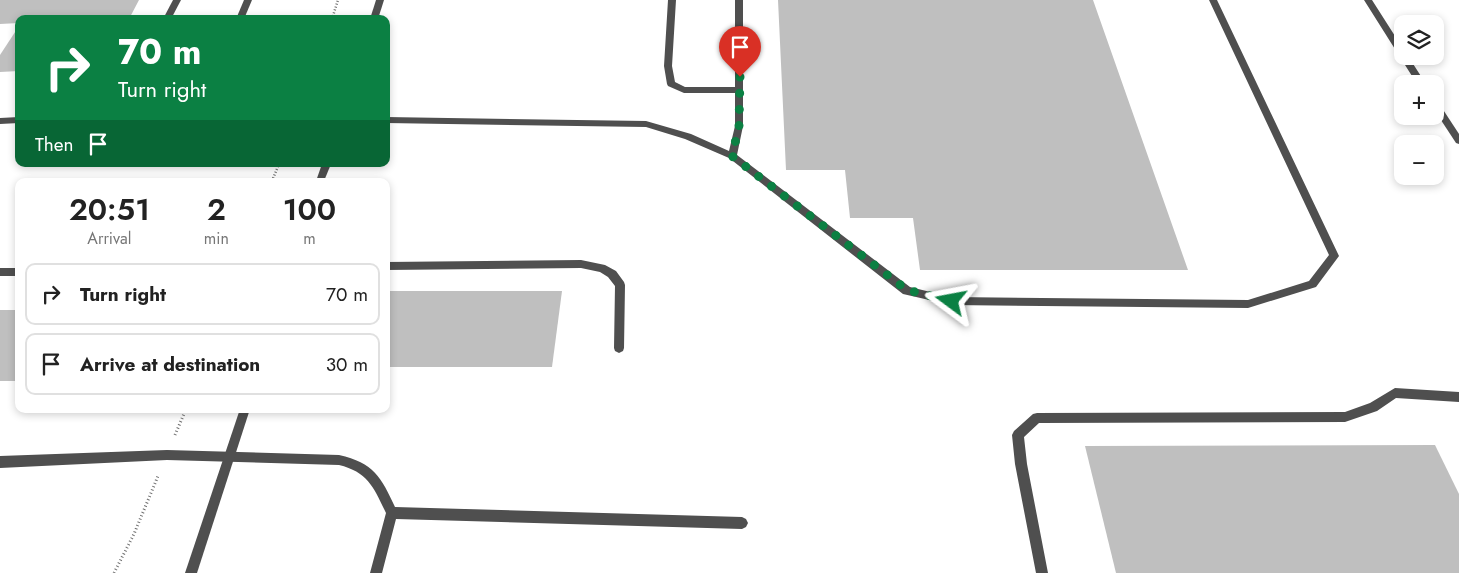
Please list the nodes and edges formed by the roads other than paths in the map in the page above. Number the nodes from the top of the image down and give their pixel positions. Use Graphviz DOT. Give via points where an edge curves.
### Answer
graph roads {
  1 [pos="177,0"];
  2 [pos="248,0"];
  3 [pos="380,0"];
  4 [pos="672,0"];
  5 [pos="739,0"];
  6 [pos="1213,0"];
  7 [pos="1368,0"];
  8 [pos="169,15"];
  9 [pos="242,15"];
  10 [pos="375,15"];
  11 [pos="1394,41"];
  12 [pos="740,90"];
  13 [pos="1444,118"];
  14 [pos="0,120"];
  15 [pos="15,120"];
  16 [pos="390,120"];
  17 [pos="1459,141"];
  18 [pos="732,156"];
  19 [pos="390,266"];
  20 [pos="0,272"];
  21 [pos="15,272"];
  22 [pos="619,348"];
  23 [pos="1459,397"];
  24 [pos="244,413"];
  25 [pos="229,456"];
  26 [pos="0,462"];
  27 [pos="392,513"];
  28 [pos="742,523"];
  29 [pos="190,573"];
  30 [pos="376,573"];
  31 [pos="1042,573"];
  1 -- 8 [label="street"];
  2 -- 9 [label="street"];
  3 -- 10 [label="street"];
  4 -- 12 [label="street" via="668,66 671,84 684,90"];
  5 -- 12 [label="street"];
  6 -- 18 [label="street" via="1334,256 1312,284 1248,304 951,301 907,290"];
  7 -- 11 [label="street"];
  12 -- 18 [label="street" via="739,126"];
  13 -- 17 [label="street"];
  14 -- 15 [label="street"];
  16 -- 18 [label="street" via="646,124 688,136"];
  19 -- 22 [label="street" via="581,264 602,268 612,274 620,285"];
  20 -- 21 [label="street"];
  23 -- 31 [label="street" via="1395,393 1373,407 1345,417 1037,418 1018,435"];
  24 -- 25 [label="street"];
  25 -- 26 [label="street" via="167,455"];
  25 -- 27 [label="street" via="356,463 369,472 380,487"];
  25 -- 29 [label="street"];
  27 -- 28 [label="street"];
  27 -- 30 [label="street"];
}
